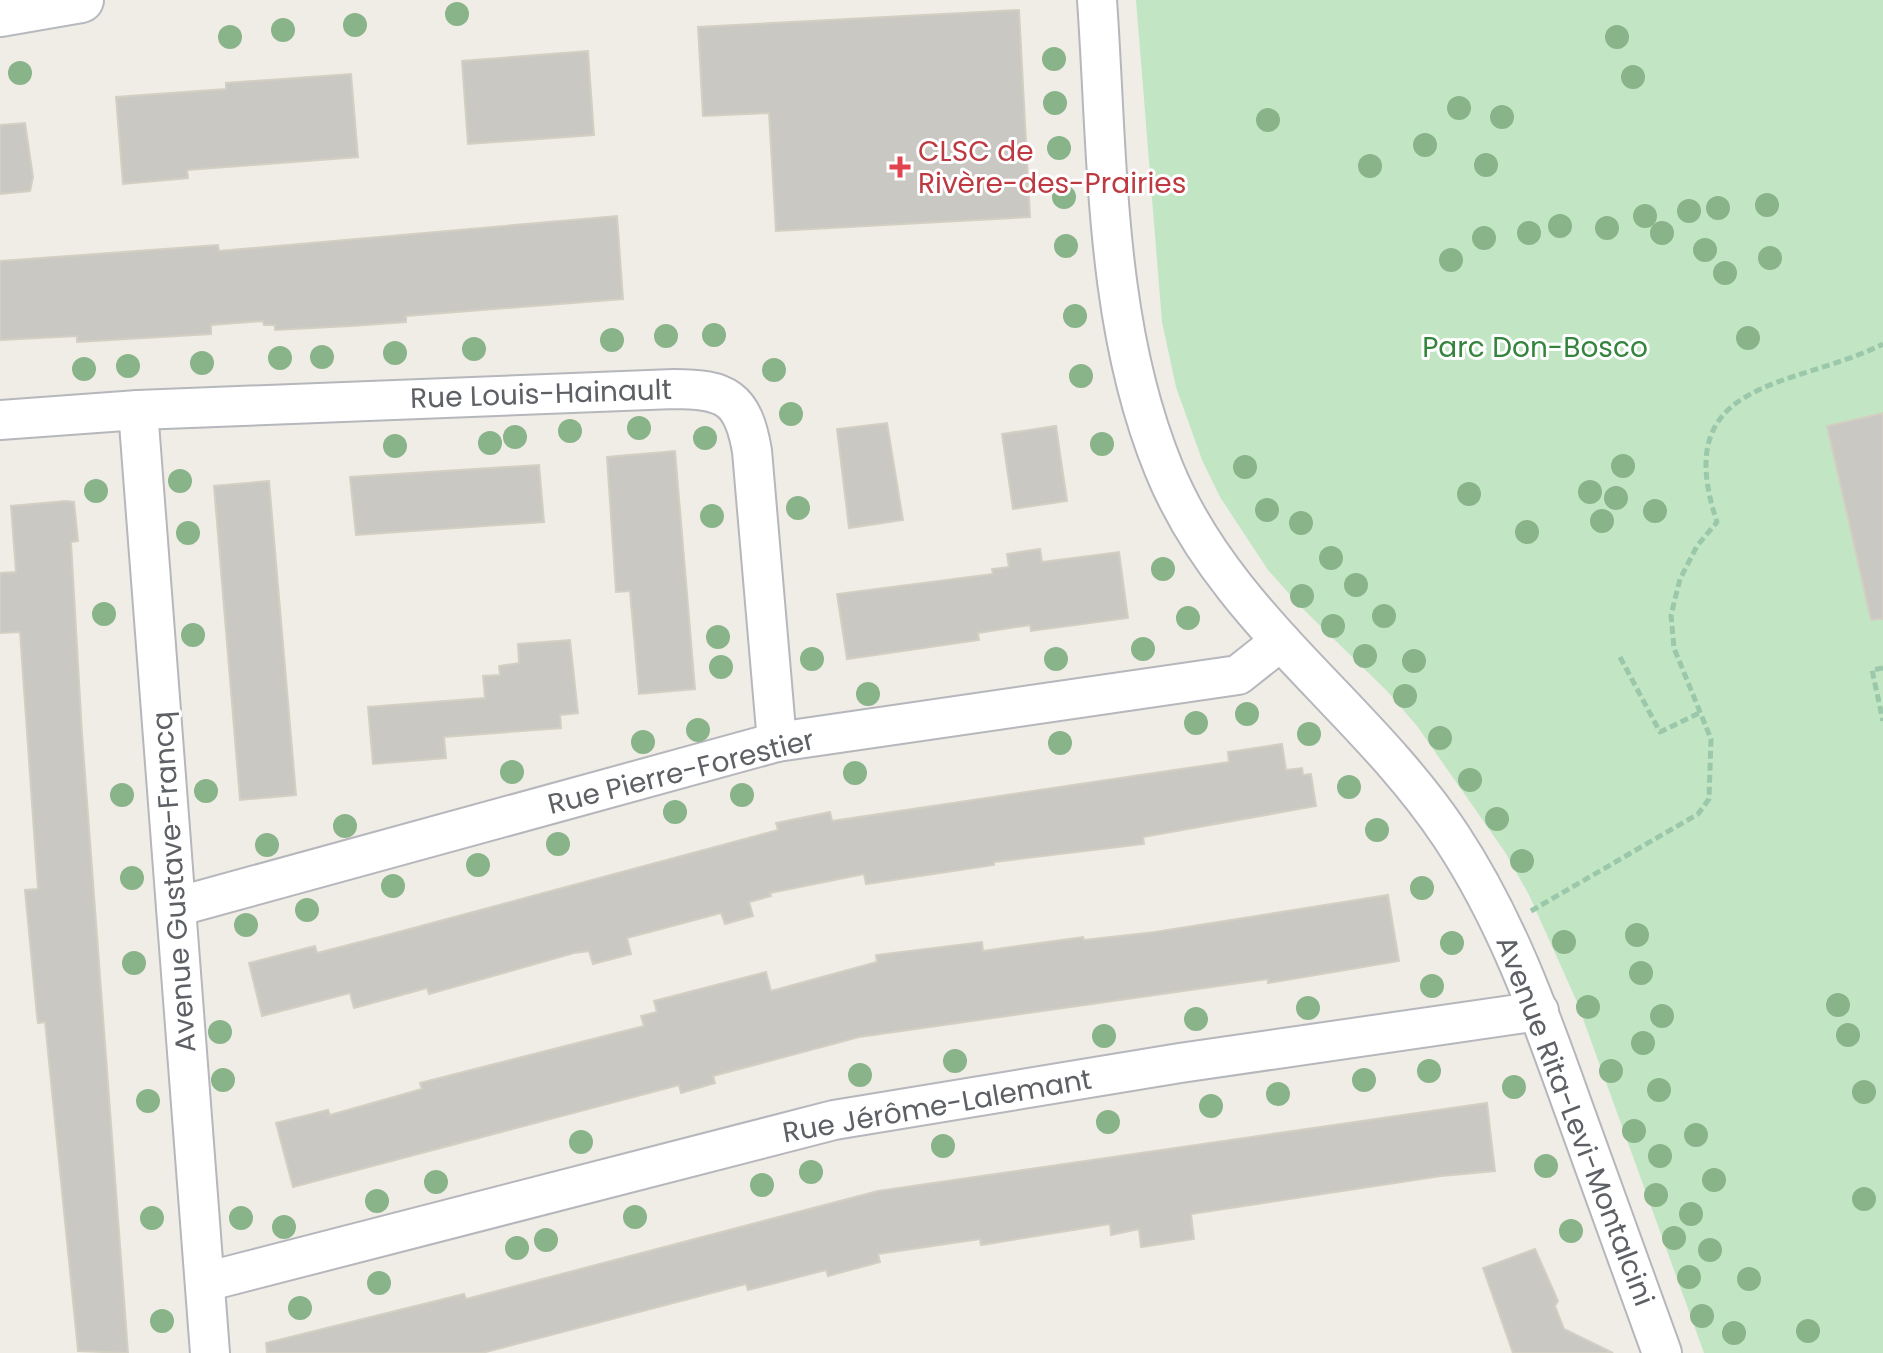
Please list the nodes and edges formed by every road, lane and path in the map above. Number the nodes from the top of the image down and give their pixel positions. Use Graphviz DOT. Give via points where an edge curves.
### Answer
graph roads {
  1 [pos="81,0"];
  2 [pos="1097,0"];
  3 [pos="0,14"];
  4 [pos="1883,344"];
  5 [pos="138,410"];
  6 [pos="0,420"];
  7 [pos="1281,641"];
  8 [pos="1620,657"];
  9 [pos="1883,668"];
  10 [pos="1701,712"];
  11 [pos="1883,721"];
  12 [pos="777,742"];
  13 [pos="176,907"];
  14 [pos="1503,928"];
  15 [pos="1539,1011"];
  16 [pos="205,1282"];
  17 [pos="210,1353"];
  18 [pos="1662,1353"];
  1 -- 3 [label="main road"];
  2 -- 7 [label="street, Avenue Rita-Levi-Montalcini" via="1115,253 1139,399 1186,517 1239,595"];
  4 -- 10 [label="path" via="1750,392 1720,417 1708,450 1707,475 1717,522 1686,568 1671,615 1674,648"];
  5 -- 6 [label="street, Rue Louis-Hainault"];
  5 -- 12 [label="street, Rue Louis-Hainault" via="674,389 701,389 730,398 747,423 752,451"];
  5 -- 13 [label="street, Avenue Gustave-Francq"];
  7 -- 12 [label="street, Rue Pierre-Forestier" via="1238,675"];
  7 -- 14 [label="street, Avenue Rita-Levi-Montalcini" via="1404,772 1452,837"];
  8 -- 10 [label="path" via="1660,732"];
  9 -- 11 [label="path" via="1872,670"];
  10 -- 14 [label="path" via="1711,739 1709,799 1698,814"];
  12 -- 13 [label="street, Rue Pierre-Forestier"];
  13 -- 16 [label="street, Avenue Gustave-Francq"];
  14 -- 15 [label="street, Avenue Rita-Levi-Montalcini"];
  15 -- 16 [label="street, Rue Jérôme-Lalemant" via="834,1120"];
  15 -- 18 [label="street, Avenue Rita-Levi-Montalcini"];
  16 -- 17 [label="street, Avenue Gustave-Francq"];
}
